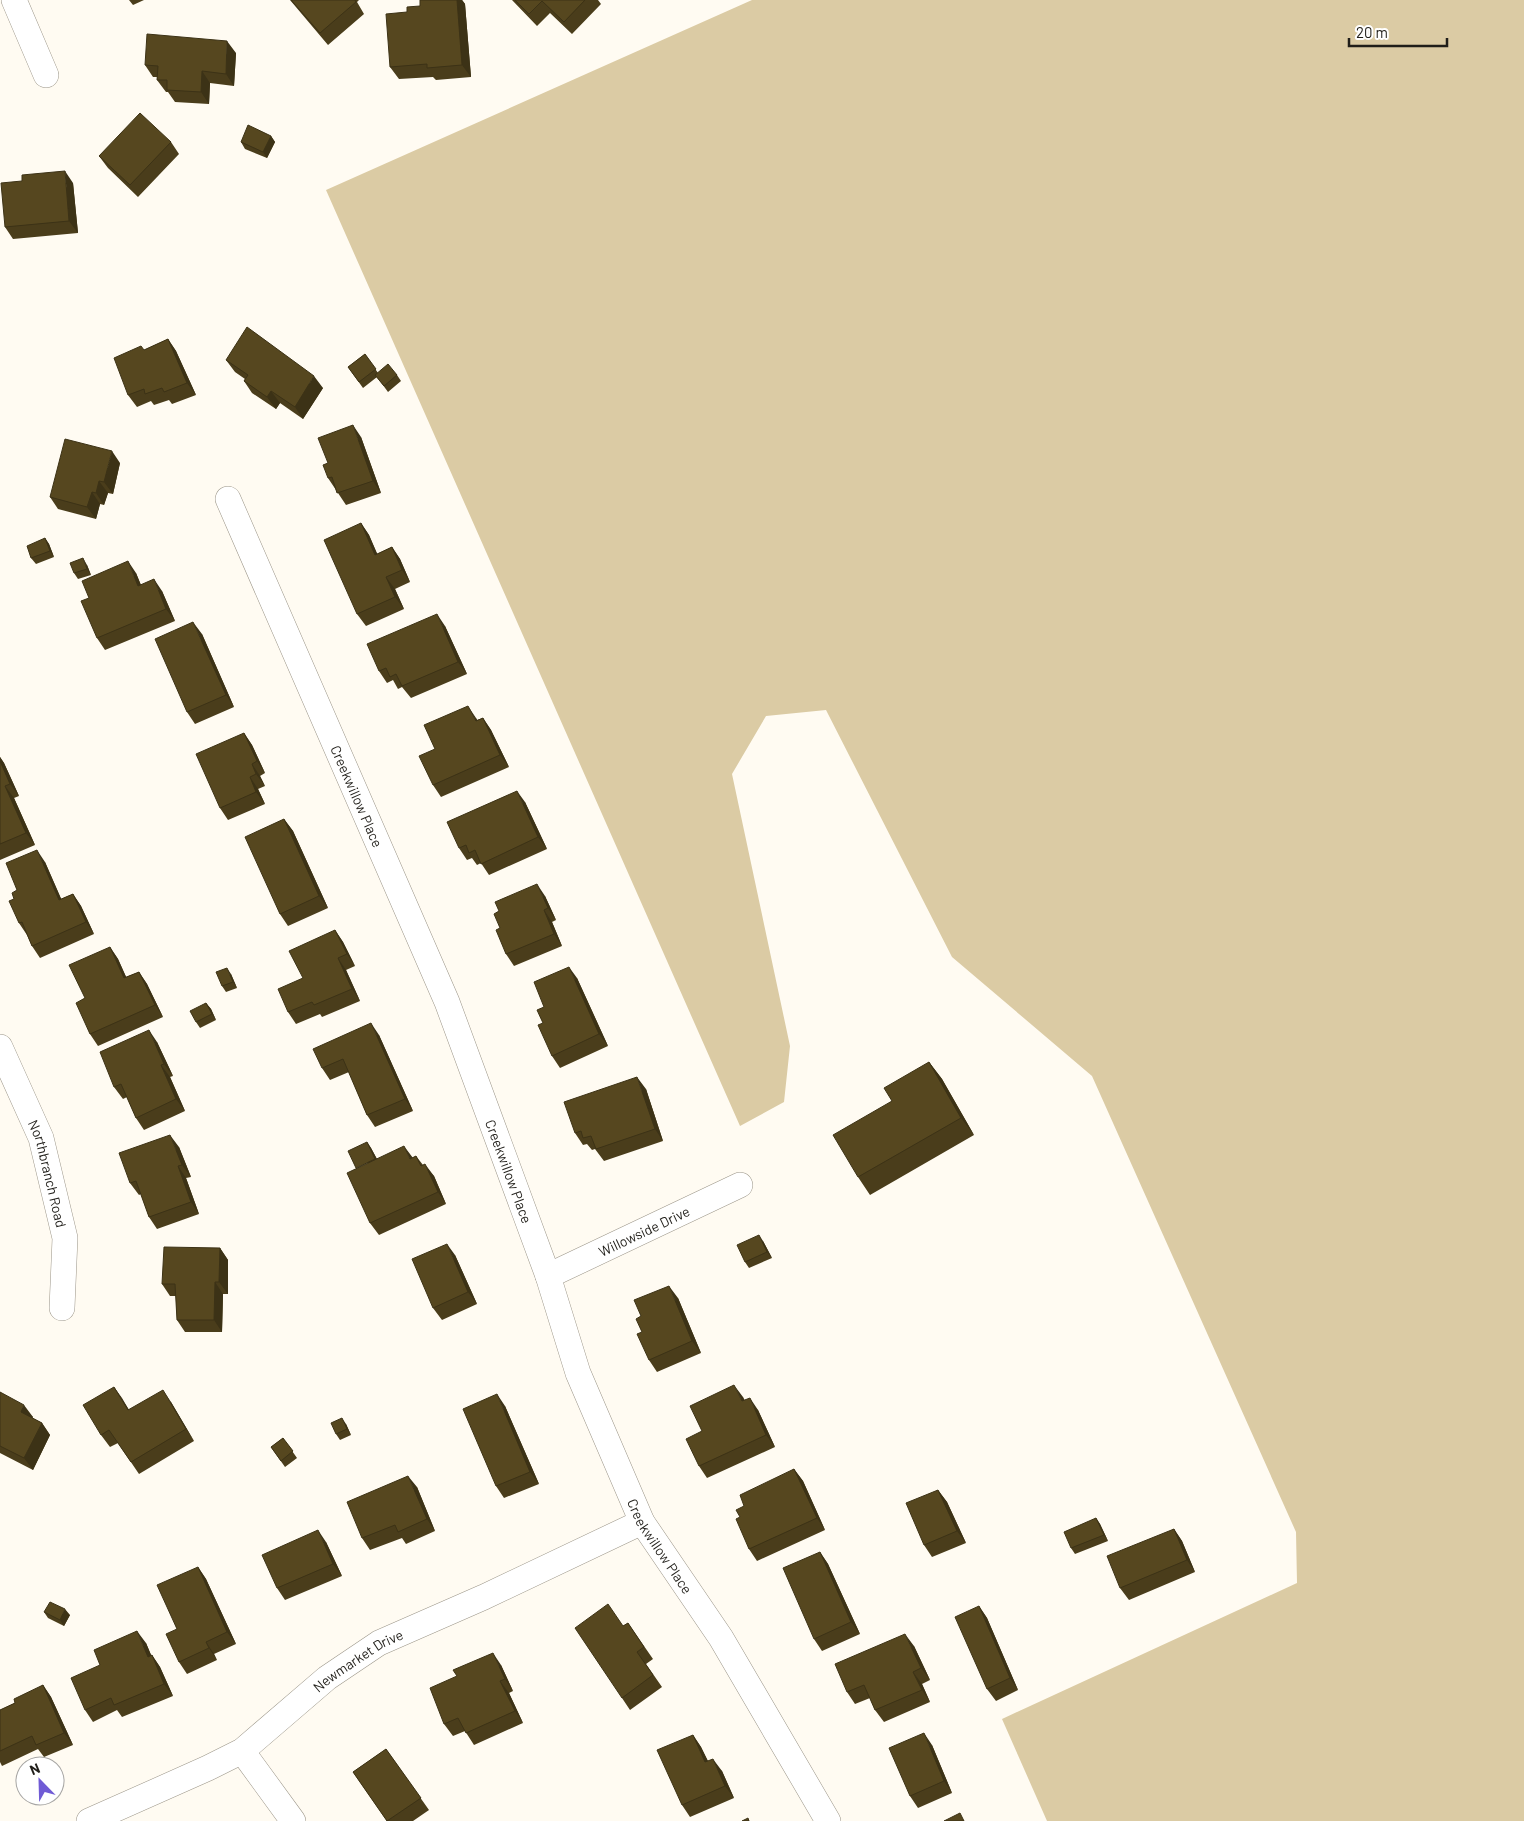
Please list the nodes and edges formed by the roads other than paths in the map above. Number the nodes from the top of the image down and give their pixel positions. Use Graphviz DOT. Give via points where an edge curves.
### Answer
graph roads {
  1 [pos="14,0"];
  2 [pos="46,74"];
  3 [pos="228,499"];
  4 [pos="0,1047"];
  5 [pos="740,1185"];
  6 [pos="548,1276"];
  7 [pos="62,1308"];
  8 [pos="642,1522"];
  9 [pos="242,1751"];
  10 [pos="89,1821"];
  11 [pos="293,1821"];
  12 [pos="828,1821"];
  1 -- 2 [label="street"];
  3 -- 6 [label="street, Creekwillow Place" via="447,1002"];
  4 -- 7 [label="street, Northbranch Road" via="41,1138 65,1238"];
  5 -- 6 [label="street, Willowside Drive"];
  6 -- 8 [label="street, Creekwillow Place" via="578,1373"];
  8 -- 9 [label="street, Newmarket Drive" via="379,1643 327,1678"];
  8 -- 12 [label="street, Creekwillow Place" via="721,1638"];
  9 -- 10 [label="street, Newmarket Drive"];
  9 -- 11 [label="street"];
}
